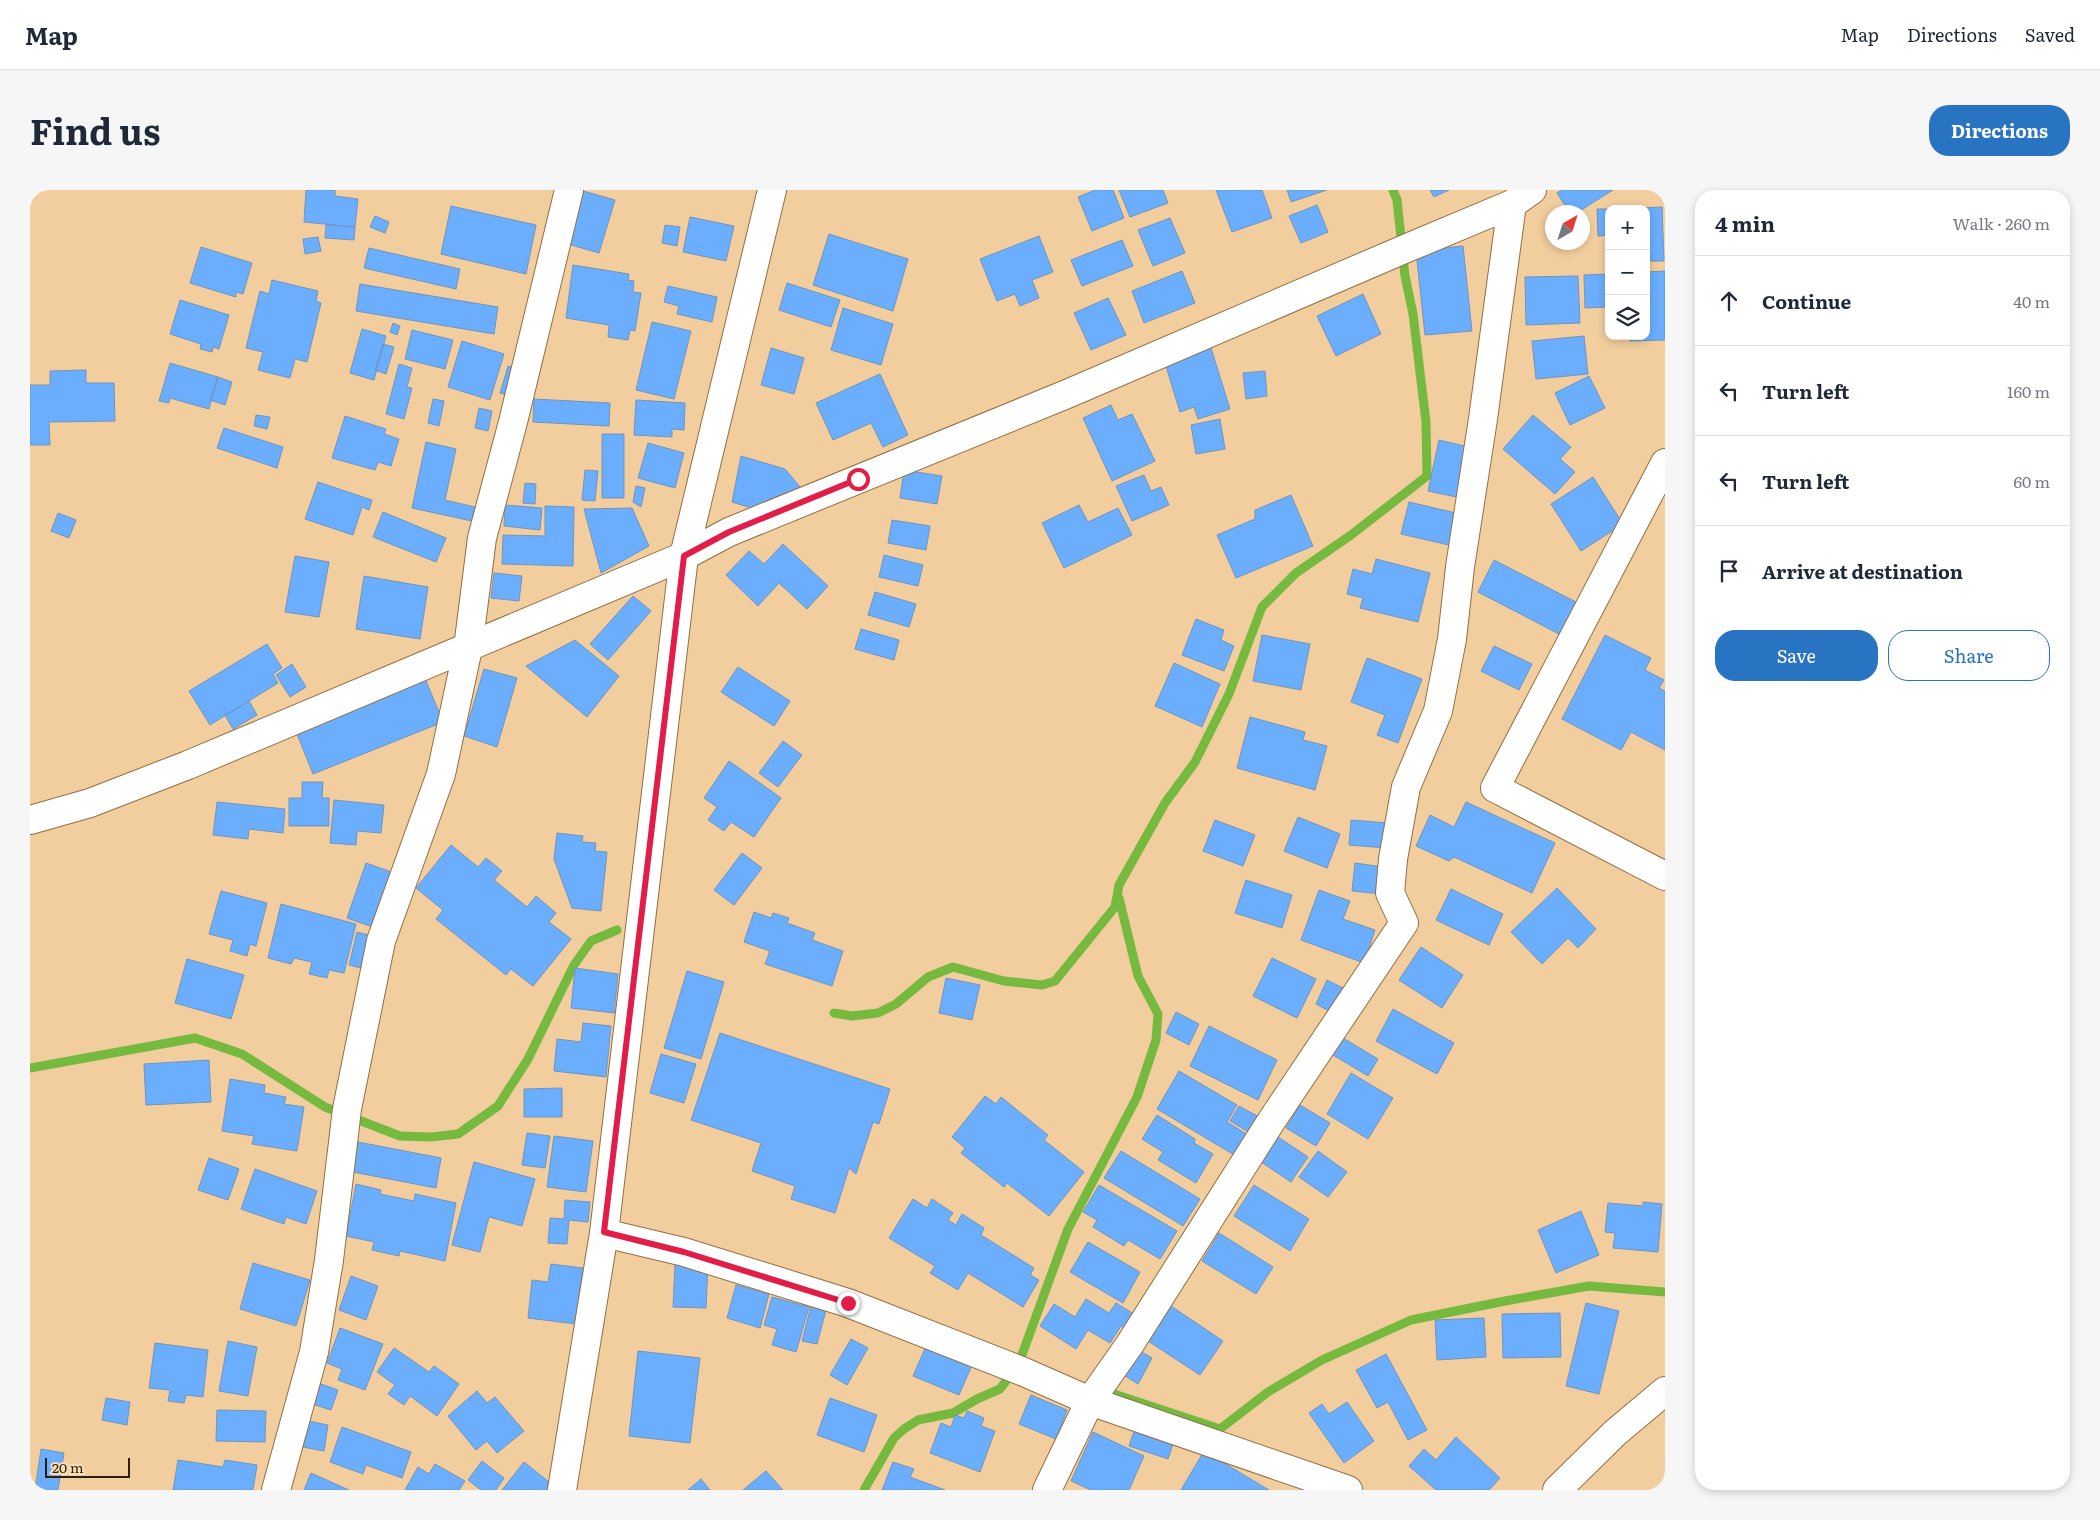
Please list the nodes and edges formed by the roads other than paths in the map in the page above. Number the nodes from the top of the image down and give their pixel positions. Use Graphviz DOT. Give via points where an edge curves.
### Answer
graph roads {
  1 [pos="569,190"];
  2 [pos="772,190"];
  3 [pos="1522,197"];
  4 [pos="1665,463"];
  5 [pos="684,556"];
  6 [pos="468,648"];
  7 [pos="30,820"];
  8 [pos="1665,876"];
  9 [pos="604,1232"];
  10 [pos="1665,1390"];
  11 [pos="1090,1401"];
  12 [pos="276,1490"];
  13 [pos="562,1490"];
  14 [pos="1047,1490"];
  15 [pos="1348,1490"];
  16 [pos="1556,1490"];
  1 -- 6 [label="street" via="482,538"];
  2 -- 5 [label="street"];
  3 -- 5 [label="street" via="1067,394 729,532"];
  3 -- 11 [label="street" via="1483,419 1452,640 1438,711 1406,787 1393,859 1390,893 1404,924 1270,1123 1130,1344"];
  4 -- 8 [label="street" via="1495,788"];
  5 -- 6 [label="street"];
  5 -- 9 [label="street"];
  6 -- 7 [label="street" via="188,765 90,803"];
  6 -- 12 [label="street" via="442,774 380,941 346,1120 314,1352"];
  9 -- 11 [label="street" via="684,1252 848,1303"];
  9 -- 13 [label="street"];
  10 -- 16 [label="street"];
  11 -- 14 [label="street"];
  11 -- 15 [label="street"];
}
